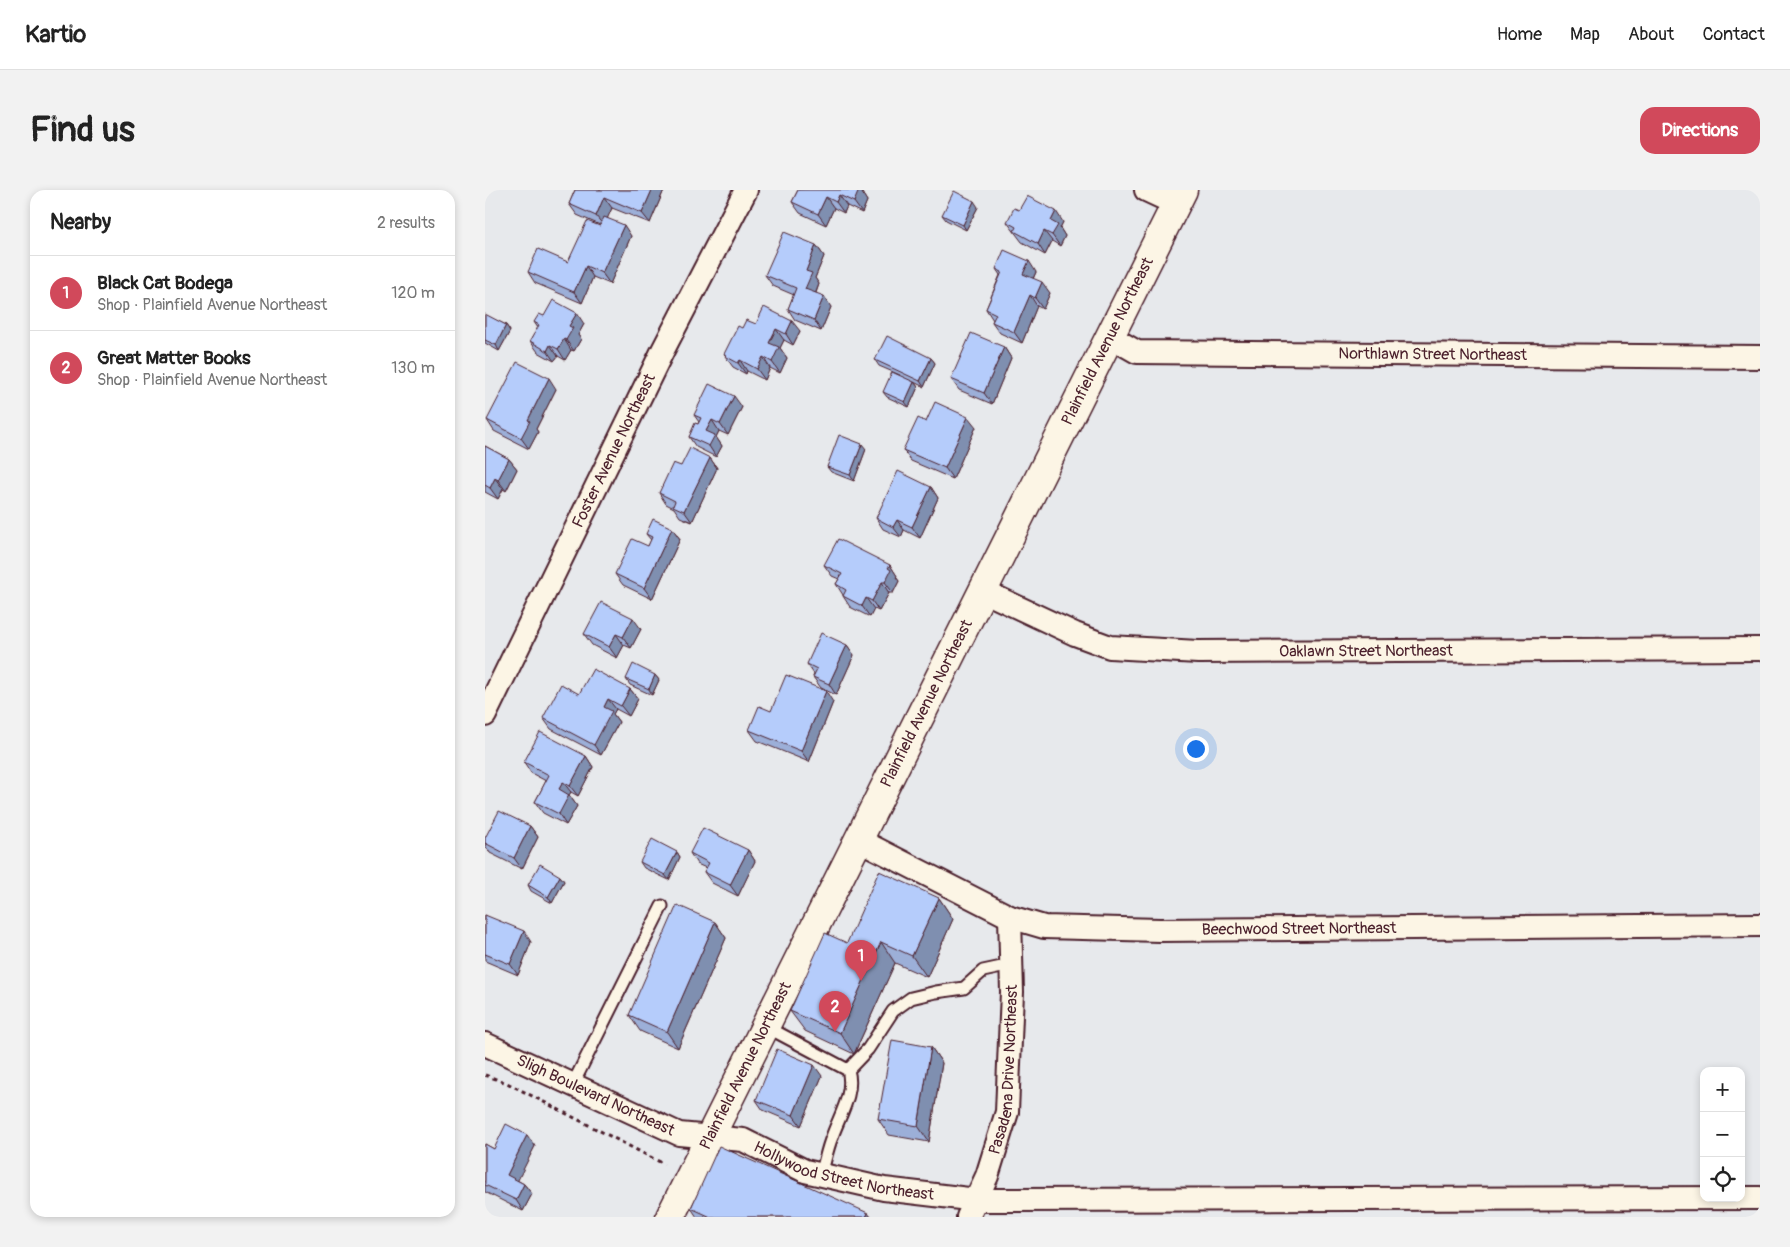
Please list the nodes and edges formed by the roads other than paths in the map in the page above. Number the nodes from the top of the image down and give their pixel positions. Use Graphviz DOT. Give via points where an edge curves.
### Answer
graph roads {
  1 [pos="746,190"];
  2 [pos="1146,190"];
  3 [pos="1180,197"];
  4 [pos="1109,336"];
  5 [pos="1760,357"];
  6 [pos="983,591"];
  7 [pos="1760,649"];
  8 [pos="485,715"];
  9 [pos="859,840"];
  10 [pos="662,906"];
  11 [pos="1010,917"];
  12 [pos="1760,925"];
  13 [pos="1011,965"];
  14 [pos="765,1026"];
  15 [pos="485,1044"];
  16 [pos="848,1070"];
  17 [pos="573,1084"];
  18 [pos="709,1137"];
  19 [pos="821,1174"];
  20 [pos="1760,1198"];
  21 [pos="973,1208"];
  22 [pos="670,1217"];
  1 -- 8 [label="street, Foster Avenue Northeast" via="663,350"];
  2 -- 3 [label="street"];
  3 -- 4 [label="main road, Plainfield Avenue Northeast"];
  4 -- 5 [label="street, Northlawn Street Northeast" via="1137,352"];
  4 -- 6 [label="main road, Plainfield Avenue Northeast"];
  6 -- 7 [label="street, Oaklawn Street Northeast" via="1110,647 1198,652"];
  6 -- 9 [label="main road, Plainfield Avenue Northeast"];
  9 -- 11 [label="street, Beechwood Street Northeast"];
  9 -- 14 [label="main road, Plainfield Avenue Northeast"];
  10 -- 17 [label="lane"];
  11 -- 12 [label="street, Beechwood Street Northeast" via="1044,927 1159,930"];
  11 -- 13 [label="street, Pasadena Drive Northeast"];
  13 -- 16 [label="lane" via="983,971 965,988 911,998 893,1011 869,1049"];
  13 -- 21 [label="street, Pasadena Drive Northeast" via="1007,1112 987,1176"];
  14 -- 16 [label="lane"];
  14 -- 18 [label="main road, Plainfield Avenue Northeast"];
  15 -- 17 [label="street, Sligh Boulevard Northeast"];
  16 -- 19 [label="lane" via="850,1088"];
  17 -- 18 [label="street, Sligh Boulevard Northeast" via="679,1134"];
  18 -- 19 [label="street, Hollywood Street Northeast" via="743,1140 805,1171"];
  18 -- 22 [label="main road, Plainfield Avenue Northeast"];
  19 -- 21 [label="street, Hollywood Street Northeast"];
  20 -- 21 [label="street, Hollywood Street Northeast"];
}
